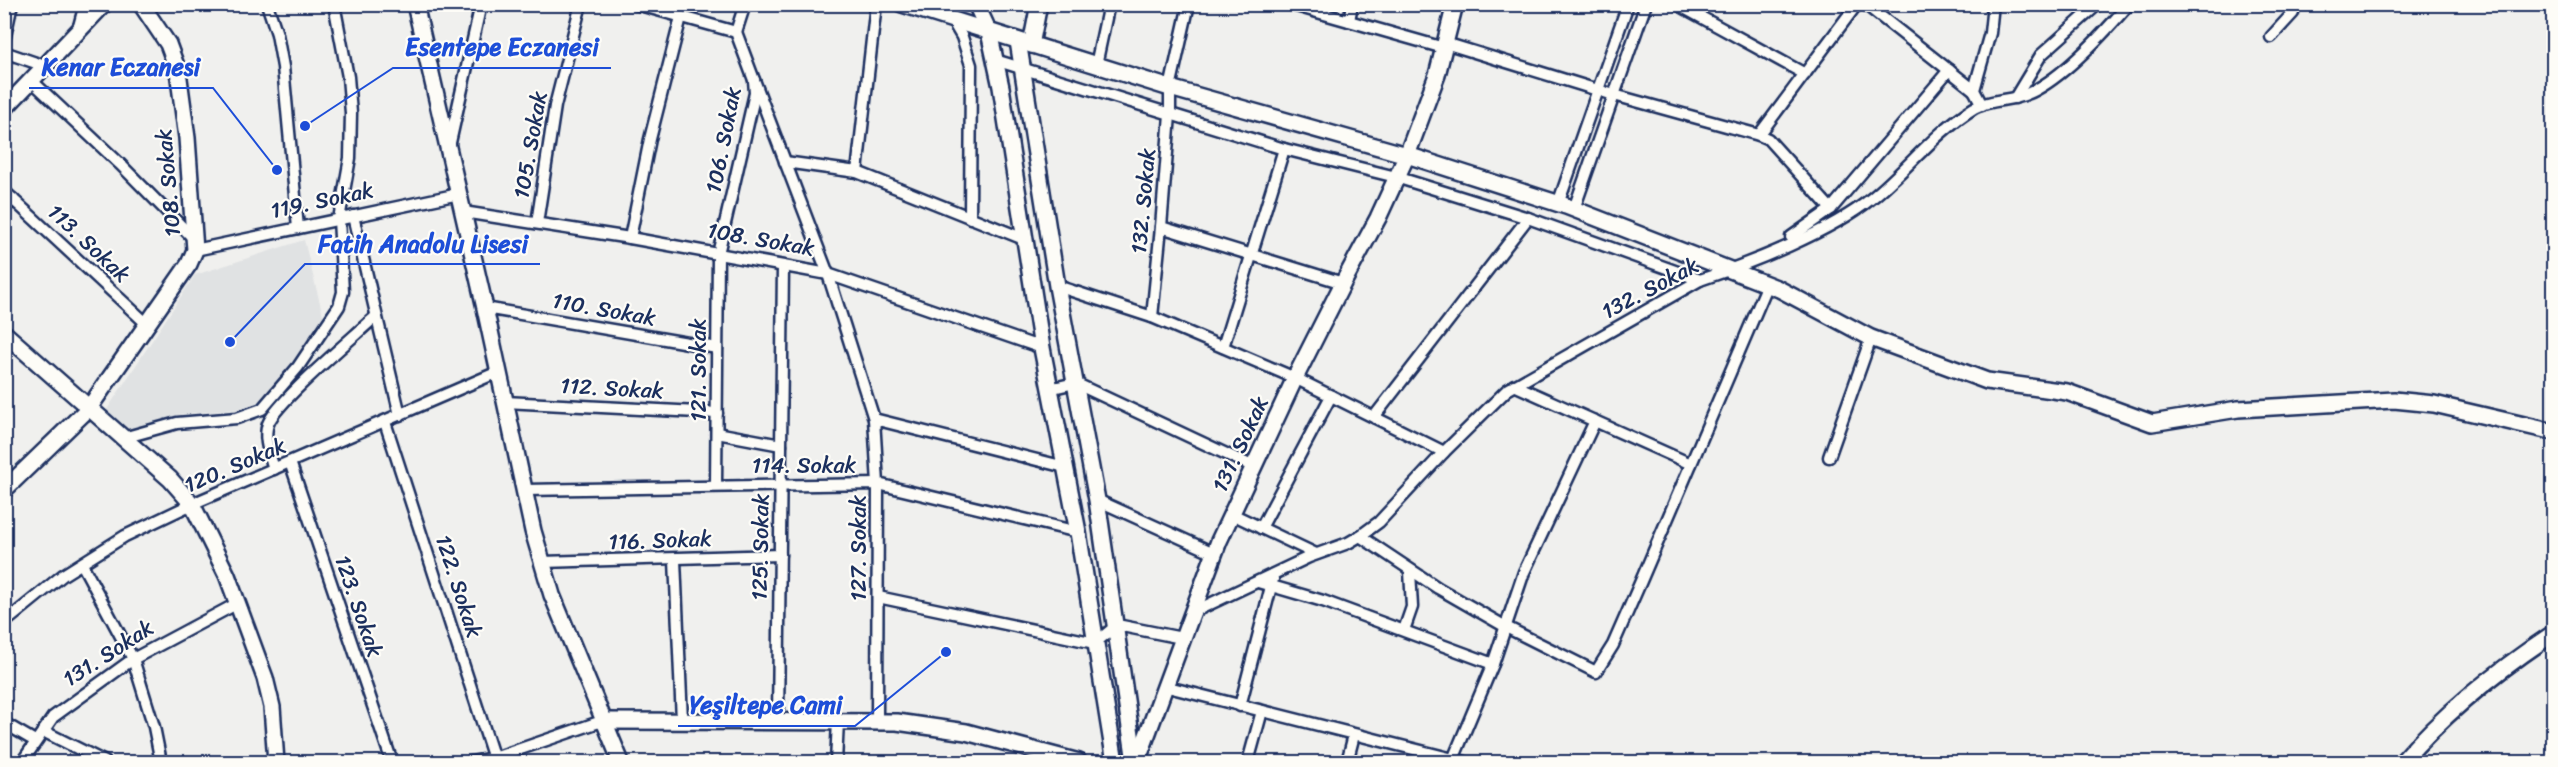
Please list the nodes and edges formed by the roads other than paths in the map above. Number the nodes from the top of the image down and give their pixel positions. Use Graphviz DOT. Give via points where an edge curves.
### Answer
graph roads {
  1 [pos="12,4"];
  2 [pos="85,4"];
  3 [pos="104,4"];
  4 [pos="141,4"];
  5 [pos="267,4"];
  6 [pos="334,4"];
  7 [pos="415,4"];
  8 [pos="481,4"];
  9 [pos="581,4"];
  10 [pos="636,4"];
  11 [pos="745,4"];
  12 [pos="876,4"];
  13 [pos="976,4"];
  14 [pos="1038,4"];
  15 [pos="1109,4"];
  16 [pos="1189,4"];
  17 [pos="1289,4"];
  18 [pos="1352,4"];
  19 [pos="1455,4"];
  20 [pos="1628,4"];
  21 [pos="1646,4"];
  22 [pos="1857,4"];
  23 [pos="1866,4"];
  24 [pos="1993,4"];
  25 [pos="2098,4"];
  26 [pos="2292,4"];
  27 [pos="909,5"];
  28 [pos="1680,5"];
  29 [pos="2129,5"];
  30 [pos="681,17"];
  31 [pos="952,20"];
  32 [pos="1349,21"];
  33 [pos="736,32"];
  34 [pos="989,32"];
  35 [pos="77,33"];
  36 [pos="2271,37"];
  37 [pos="4,41"];
  38 [pos="1024,43"];
  39 [pos="1444,46"];
  40 [pos="4,52"];
  41 [pos="995,60"];
  42 [pos="1095,65"];
  43 [pos="45,66"];
  44 [pos="1022,69"];
  45 [pos="1949,70"];
  46 [pos="1805,74"];
  47 [pos="754,80"];
  48 [pos="32,81"];
  49 [pos="1170,88"];
  50 [pos="1598,90"];
  51 [pos="1974,90"];
  52 [pos="1614,95"];
  53 [pos="2015,98"];
  54 [pos="1982,105"];
  55 [pos="4,109"];
  56 [pos="1170,115"];
  57 [pos="1759,135"];
  58 [pos="1284,149"];
  59 [pos="449,150"];
  60 [pos="1407,154"];
  61 [pos="785,162"];
  62 [pos="857,171"];
  63 [pos="1396,177"];
  64 [pos="459,194"];
  65 [pos="9,195"];
  66 [pos="1558,204"];
  67 [pos="4,208"];
  68 [pos="1831,208"];
  69 [pos="1574,209"];
  70 [pos="463,212"];
  71 [pos="352,216"];
  72 [pos="970,218"];
  73 [pos="1528,218"];
  74 [pos="339,219"];
  75 [pos="537,223"];
  76 [pos="1161,227"];
  77 [pos="298,228"];
  78 [pos="630,238"];
  79 [pos="1024,239"];
  80 [pos="196,245"];
  81 [pos="718,254"];
  82 [pos="1251,254"];
  83 [pos="1757,258"];
  84 [pos="783,266"];
  85 [pos="1731,270"];
  86 [pos="828,274"];
  87 [pos="1700,280"];
  88 [pos="1343,283"];
  89 [pos="1768,284"];
  90 [pos="1057,286"];
  91 [pos="485,308"];
  92 [pos="376,316"];
  93 [pos="1152,317"];
  94 [pos="147,324"];
  95 [pos="4,333"];
  96 [pos="1871,338"];
  97 [pos="1223,347"];
  98 [pos="717,348"];
  99 [pos="1042,348"];
  100 [pos="498,372"];
  101 [pos="1296,378"];
  102 [pos="1075,383"];
  103 [pos="1514,385"];
  104 [pos="1049,389"];
  105 [pos="1331,396"];
  106 [pos="505,402"];
  107 [pos="88,408"];
  108 [pos="717,412"];
  109 [pos="400,415"];
  110 [pos="1374,417"];
  111 [pos="874,419"];
  112 [pos="1595,421"];
  113 [pos="385,422"];
  114 [pos="2553,432"];
  115 [pos="717,433"];
  116 [pos="123,438"];
  117 [pos="781,445"];
  118 [pos="1444,452"];
  119 [pos="1829,457"];
  120 [pos="290,462"];
  121 [pos="1691,464"];
  122 [pos="1065,467"];
  123 [pos="1254,467"];
  124 [pos="274,469"];
  125 [pos="878,484"];
  126 [pos="716,485"];
  127 [pos="780,485"];
  128 [pos="5,488"];
  129 [pos="525,490"];
  130 [pos="1097,500"];
  131 [pos="192,504"];
  132 [pos="1232,514"];
  133 [pos="1262,528"];
  134 [pos="1078,532"];
  135 [pos="1360,536"];
  136 [pos="1214,553"];
  137 [pos="1316,554"];
  138 [pos="780,555"];
  139 [pos="675,560"];
  140 [pos="542,562"];
  141 [pos="82,564"];
  142 [pos="1410,571"];
  143 [pos="1273,579"];
  144 [pos="878,597"];
  145 [pos="238,603"];
  146 [pos="1191,613"];
  147 [pos="4,623"];
  148 [pos="1117,624"];
  149 [pos="1506,627"];
  150 [pos="1404,630"];
  151 [pos="2553,633"];
  152 [pos="1182,638"];
  153 [pos="1095,643"];
  154 [pos="133,659"];
  155 [pos="1493,664"];
  156 [pos="1164,686"];
  157 [pos="1240,706"];
  158 [pos="1262,711"];
  159 [pos="602,721"];
  160 [pos="682,721"];
  161 [pos="778,721"];
  162 [pos="838,721"];
  163 [pos="877,721"];
  164 [pos="4,723"];
  165 [pos="43,731"];
  166 [pos="1354,735"];
  167 [pos="35,741"];
  168 [pos="495,760"];
  169 [pos="1453,760"];
  170 [pos="22,762"];
  171 [pos="105,762"];
  172 [pos="161,762"];
  173 [pos="276,762"];
  174 [pos="393,762"];
  175 [pos="472,762"];
  176 [pos="621,762"];
  177 [pos="836,762"];
  178 [pos="1079,762"];
  179 [pos="1115,762"];
  180 [pos="1136,762"];
  181 [pos="1248,762"];
  182 [pos="1347,762"];
  183 [pos="1465,762"];
  184 [pos="2402,762"];
  1 -- 37 [label="street"];
  2 -- 35 [label="street"];
  3 -- 35 [label="street"];
  4 -- 80 [label="street, 108. Sokak" via="168,44 178,71"];
  5 -- 77 [label="street" via="283,67"];
  6 -- 74 [label="street" via="351,113 350,158"];
  7 -- 59 [label="street"];
  8 -- 59 [label="street"];
  9 -- 75 [label="street, 105. Sokak" via="555,106"];
  10 -- 30 [label="street"];
  11 -- 33 [label="street"];
  12 -- 62 [label="street"];
  13 -- 34 [label="street"];
  14 -- 38 [label="street"];
  15 -- 42 [label="street"];
  16 -- 49 [label="street, 132. Sokak"];
  17 -- 32 [label="street"];
  18 -- 32 [label="street"];
  19 -- 39 [label="street, 131. Sokak"];
  20 -- 50 [label="street"];
  21 -- 52 [label="street"];
  22 -- 46 [label="street"];
  23 -- 45 [label="street"];
  24 -- 51 [label="street" via="1990,33"];
  25 -- 53 [label="street" via="2041,55"];
  26 -- 36 [label="street" via="2293,13"];
  27 -- 31 [label="street"];
  28 -- 46 [label="street"];
  29 -- 53 [label="street, 132. Sokak" via="2059,73"];
  30 -- 33 [label="street"];
  30 -- 78 [label="street"];
  31 -- 34 [label="street"];
  31 -- 72 [label="street" via="970,64"];
  32 -- 39 [label="street"];
  33 -- 47 [label="street, 106. Sokak"];
  34 -- 38 [label="street"];
  34 -- 41 [label="street"];
  35 -- 43 [label="street"];
  38 -- 42 [label="street"];
  38 -- 44 [label="street"];
  39 -- 50 [label="street"];
  39 -- 60 [label="street, 131. Sokak"];
  40 -- 43 [label="street"];
  41 -- 44 [label="street"];
  41 -- 79 [label="street"];
  42 -- 49 [label="street"];
  43 -- 48 [label="street"];
  44 -- 56 [label="street"];
  44 -- 90 [label="street"];
  45 -- 51 [label="street"];
  45 -- 68 [label="street"];
  46 -- 57 [label="street"];
  47 -- 61 [label="street, 127. Sokak"];
  47 -- 81 [label="street, 106. Sokak" via="755,93"];
  48 -- 55 [label="street"];
  48 -- 80 [label="street" via="120,164"];
  49 -- 56 [label="street, 132. Sokak"];
  49 -- 60 [label="street"];
  50 -- 52 [label="street"];
  50 -- 66 [label="street"];
  51 -- 54 [label="street"];
  52 -- 57 [label="street"];
  52 -- 69 [label="street"];
  53 -- 54 [label="street, 132. Sokak"];
  54 -- 83 [label="street, 132. Sokak" via="1938,134 1871,200"];
  56 -- 58 [label="street"];
  56 -- 76 [label="street, 132. Sokak"];
  57 -- 68 [label="street" via="1768,139"];
  58 -- 63 [label="street"];
  58 -- 82 [label="street"];
  59 -- 64 [label="street"];
  60 -- 63 [label="street, 131. Sokak"];
  60 -- 66 [label="street"];
  61 -- 62 [label="street"];
  61 -- 86 [label="street, 127. Sokak"];
  62 -- 72 [label="street"];
  63 -- 73 [label="street"];
  63 -- 88 [label="street, 131. Sokak"];
  64 -- 70 [label="street"];
  64 -- 71 [label="street, 119. Sokak"];
  65 -- 67 [label="street"];
  65 -- 94 [label="street, 113. Sokak"];
  66 -- 69 [label="street"];
  68 -- 83 [label="street"];
  69 -- 85 [label="street"];
  70 -- 75 [label="street, 108. Sokak"];
  70 -- 91 [label="street"];
  71 -- 74 [label="street, 119. Sokak"];
  71 -- 92 [label="street"];
  72 -- 79 [label="street"];
  73 -- 87 [label="street"];
  73 -- 110 [label="street"];
  74 -- 77 [label="street, 119. Sokak"];
  74 -- 116 [label="street" via="343,292 339,306 273,398 251,415 177,423"];
  75 -- 78 [label="street, 108. Sokak"];
  76 -- 82 [label="street"];
  76 -- 93 [label="street, 132. Sokak"];
  77 -- 80 [label="street, 119. Sokak"];
  78 -- 81 [label="street, 108. Sokak"];
  79 -- 99 [label="street"];
  80 -- 94 [label="street, 108. Sokak" via="189,264"];
  81 -- 84 [label="street, 108. Sokak"];
  81 -- 98 [label="street, 121. Sokak"];
  82 -- 88 [label="street"];
  82 -- 97 [label="street"];
  83 -- 85 [label="street, 132. Sokak"];
  84 -- 86 [label="street, 108. Sokak"];
  84 -- 117 [label="street, 125. Sokak"];
  85 -- 87 [label="street, 132. Sokak"];
  85 -- 89 [label="street"];
  86 -- 99 [label="street, 108. Sokak"];
  86 -- 111 [label="street, 127. Sokak"];
  87 -- 103 [label="street, 132. Sokak"];
  88 -- 101 [label="street, 131. Sokak"];
  89 -- 96 [label="street"];
  89 -- 121 [label="street"];
  90 -- 93 [label="street"];
  90 -- 102 [label="street"];
  91 -- 98 [label="street, 110. Sokak"];
  91 -- 100 [label="street"];
  92 -- 109 [label="street"];
  92 -- 124 [label="street" via="282,404 268,422 266,436"];
  93 -- 97 [label="street"];
  94 -- 107 [label="street, 108. Sokak"];
  95 -- 107 [label="street"];
  96 -- 114 [label="street" via="1987,381 2067,392 2152,423 2238,409 2394,400 2434,404"];
  96 -- 119 [label="street"];
  97 -- 101 [label="street"];
  98 -- 108 [label="street, 121. Sokak"];
  99 -- 104 [label="street"];
  100 -- 106 [label="street"];
  100 -- 109 [label="street, 120. Sokak"];
  101 -- 105 [label="street"];
  101 -- 123 [label="street, 131. Sokak"];
  102 -- 104 [label="street"];
  102 -- 123 [label="street"];
  102 -- 130 [label="street"];
  103 -- 112 [label="street"];
  103 -- 118 [label="street, 132. Sokak"];
  104 -- 122 [label="street"];
  105 -- 110 [label="street"];
  105 -- 133 [label="street"];
  106 -- 108 [label="street, 112. Sokak"];
  106 -- 129 [label="street"];
  107 -- 116 [label="street"];
  107 -- 128 [label="street"];
  108 -- 115 [label="street, 121. Sokak"];
  109 -- 113 [label="street, 120. Sokak"];
  110 -- 118 [label="street"];
  111 -- 122 [label="street"];
  111 -- 125 [label="street, 127. Sokak"];
  112 -- 121 [label="street"];
  112 -- 149 [label="street" via="1539,537 1513,599"];
  113 -- 120 [label="street, 120. Sokak"];
  113 -- 168 [label="street, 122. Sokak"];
  115 -- 117 [label="street"];
  115 -- 126 [label="street, 121. Sokak"];
  116 -- 131 [label="street"];
  117 -- 127 [label="street, 125. Sokak"];
  118 -- 135 [label="street, 132. Sokak" via="1379,522"];
  120 -- 124 [label="street, 120. Sokak"];
  120 -- 174 [label="street, 123. Sokak"];
  121 -- 149 [label="street" via="1613,645 1596,672"];
  122 -- 134 [label="street"];
  123 -- 132 [label="street, 131. Sokak"];
  124 -- 131 [label="street, 120. Sokak"];
  125 -- 127 [label="street, 114. Sokak"];
  125 -- 134 [label="street, 114. Sokak"];
  125 -- 144 [label="street, 127. Sokak"];
  126 -- 127 [label="street, 114. Sokak"];
  126 -- 129 [label="street, 114. Sokak"];
  127 -- 138 [label="street, 125. Sokak"];
  129 -- 140 [label="street"];
  130 -- 136 [label="street"];
  130 -- 148 [label="street"];
  131 -- 141 [label="street, 120. Sokak" via="125,536"];
  131 -- 145 [label="street"];
  132 -- 133 [label="street"];
  132 -- 136 [label="street, 131. Sokak"];
  133 -- 137 [label="street"];
  134 -- 153 [label="street"];
  135 -- 137 [label="street, 132. Sokak"];
  135 -- 142 [label="street"];
  136 -- 146 [label="street, 131. Sokak"];
  137 -- 143 [label="street, 132. Sokak"];
  138 -- 139 [label="street, 116. Sokak"];
  138 -- 161 [label="street, 125. Sokak"];
  139 -- 140 [label="street, 116. Sokak"];
  139 -- 160 [label="street"];
  140 -- 159 [label="street"];
  141 -- 147 [label="street, 120. Sokak"];
  141 -- 154 [label="street"];
  142 -- 149 [label="street"];
  142 -- 150 [label="street" via="1412,607"];
  143 -- 146 [label="street" via="1257,582"];
  143 -- 150 [label="street"];
  143 -- 157 [label="street"];
  144 -- 153 [label="street"];
  144 -- 163 [label="street, 127. Sokak"];
  145 -- 154 [label="street, 131. Sokak"];
  145 -- 173 [label="street" via="272,707"];
  146 -- 152 [label="street, 131. Sokak"];
  148 -- 152 [label="street"];
  148 -- 153 [label="street"];
  148 -- 180 [label="street"];
  149 -- 155 [label="street"];
  150 -- 155 [label="street"];
  151 -- 184 [label="street" via="2486,681"];
  152 -- 156 [label="street, 131. Sokak"];
  153 -- 179 [label="street"];
  154 -- 165 [label="street, 131. Sokak" via="53,717"];
  154 -- 172 [label="street"];
  155 -- 169 [label="street"];
  156 -- 157 [label="street"];
  156 -- 180 [label="street, 131. Sokak"];
  157 -- 158 [label="street"];
  158 -- 166 [label="street"];
  158 -- 181 [label="street"];
  159 -- 160 [label="street"];
  159 -- 168 [label="street"];
  159 -- 176 [label="street"];
  160 -- 161 [label="street"];
  161 -- 162 [label="street"];
  162 -- 163 [label="street"];
  162 -- 177 [label="street"];
  163 -- 178 [label="street" via="966,732"];
  164 -- 167 [label="street"];
  165 -- 167 [label="street, 131. Sokak"];
  165 -- 171 [label="street"];
  166 -- 169 [label="street"];
  166 -- 182 [label="street"];
  167 -- 170 [label="street, 131. Sokak"];
  168 -- 175 [label="street"];
  169 -- 183 [label="street"];
}
